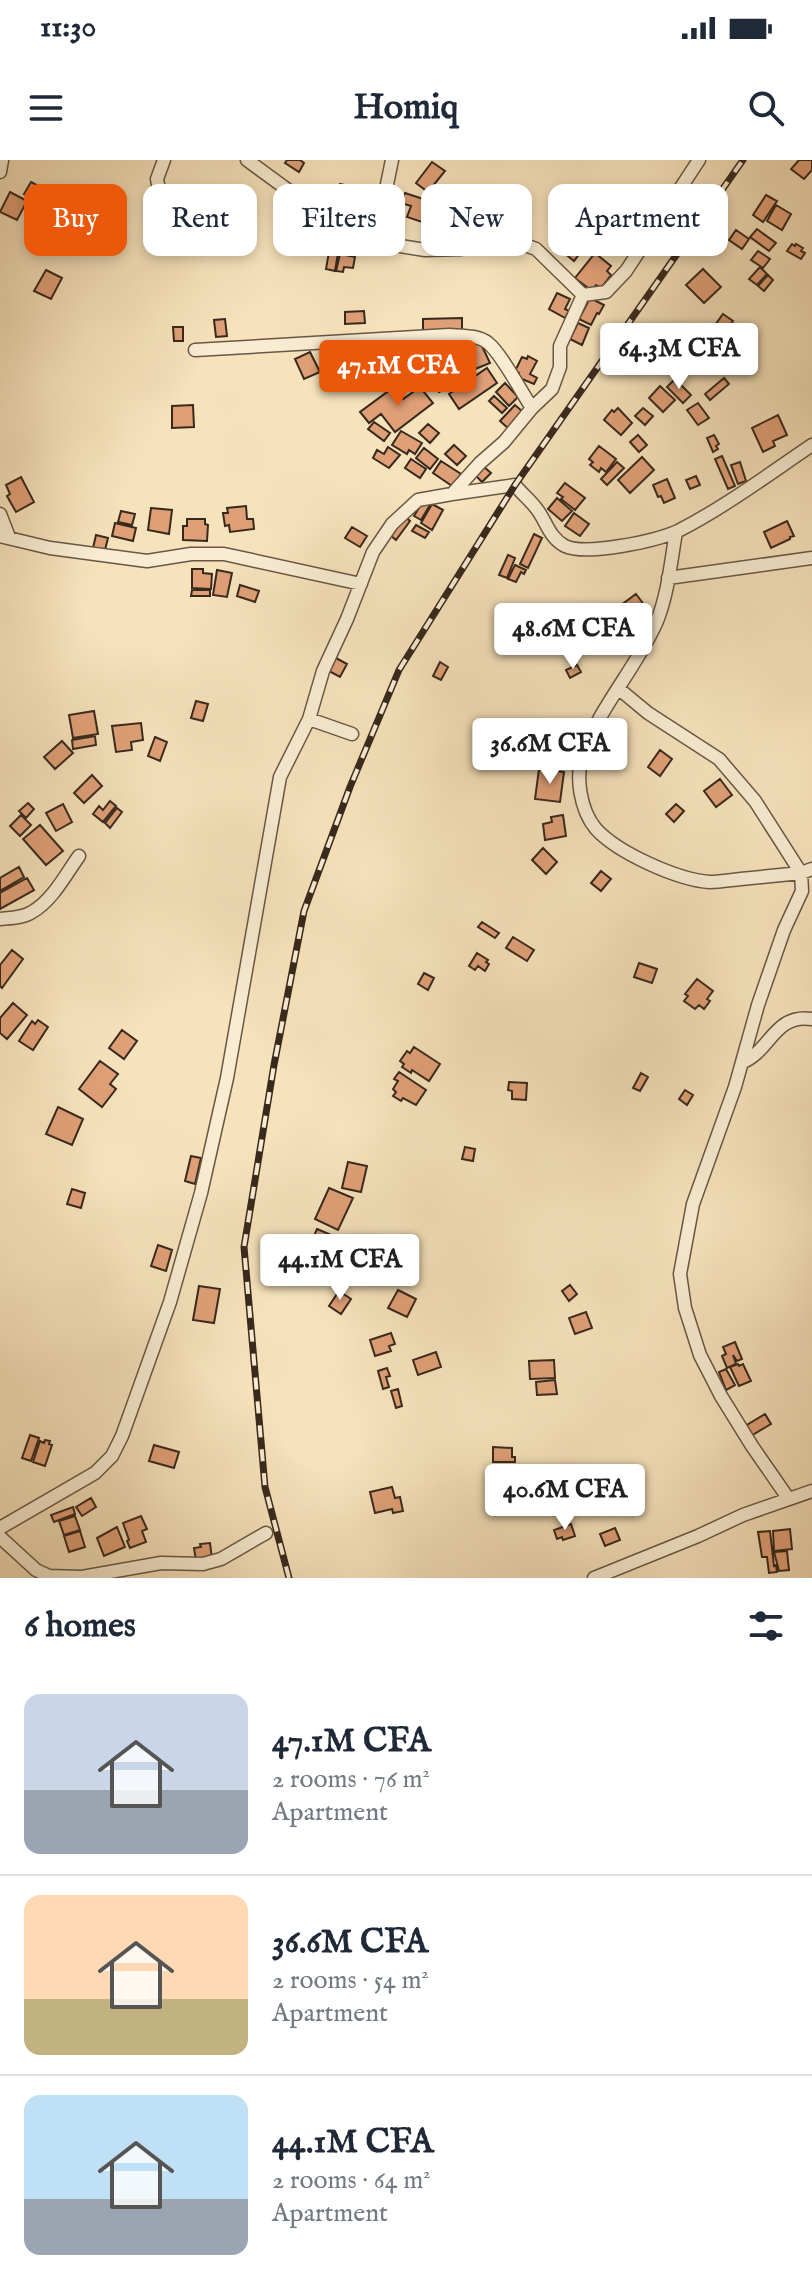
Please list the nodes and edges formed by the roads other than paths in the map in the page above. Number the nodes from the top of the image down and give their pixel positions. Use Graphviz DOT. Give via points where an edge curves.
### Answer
graph roads {
  1 [pos="2,160"];
  2 [pos="164,160"];
  3 [pos="247,160"];
  4 [pos="392,160"];
  5 [pos="699,160"];
  6 [pos="0,172"];
  7 [pos="158,184"];
  8 [pos="280,184"];
  9 [pos="387,184"];
  10 [pos="405,247"];
  11 [pos="583,295"];
  12 [pos="195,350"];
  13 [pos="532,408"];
  14 [pos="812,445"];
  15 [pos="452,494"];
  16 [pos="0,514"];
  17 [pos="676,532"];
  18 [pos="5,536"];
  19 [pos="812,558"];
  20 [pos="668,578"];
  21 [pos="361,584"];
  22 [pos="619,689"];
  23 [pos="309,719"];
  24 [pos="352,734"];
  25 [pos="79,856"];
  26 [pos="807,871"];
  27 [pos="807,892"];
  28 [pos="0,919"];
  29 [pos="812,1019"];
  30 [pos="743,1062"];
  31 [pos="812,1491"];
  32 [pos="788,1498"];
  33 [pos="0,1528"];
  34 [pos="266,1533"];
  35 [pos="0,1537"];
  36 [pos="594,1578"];
  1 -- 6 [label="street"];
  2 -- 7 [label="street"];
  3 -- 8 [label="street"];
  4 -- 9 [label="street"];
  5 -- 11 [label="street" via="626,271 606,292"];
  10 -- 11 [label="street" via="460,249 511,240 536,249"];
  11 -- 13 [label="street" via="560,346 552,389"];
  12 -- 13 [label="street" via="475,337 488,343"];
  13 -- 15 [label="street"];
  14 -- 17 [label="street"];
  15 -- 17 [label="street" via="515,485 552,537 574,549 597,550"];
  15 -- 21 [label="street" via="418,500 392,524 373,552"];
  16 -- 18 [label="street"];
  17 -- 20 [label="street"];
  18 -- 21 [label="street" via="50,548 147,561 224,554"];
  19 -- 20 [label="street"];
  20 -- 22 [label="street" via="657,621"];
  21 -- 23 [label="street" via="323,671"];
  22 -- 26 [label="street" via="719,759"];
  22 -- 26 [label="street" via="582,756 579,786 596,828 622,848 682,877 712,882"];
  23 -- 24 [label="street"];
  23 -- 33 [label="street" via="280,777 227,1078 201,1193 170,1302 122,1436 95,1473"];
  25 -- 28 [label="street" via="33,912"];
  26 -- 27 [label="street"];
  27 -- 30 [label="street" via="784,930"];
  29 -- 30 [label="street" via="788,1021"];
  30 -- 32 [label="street" via="693,1204 680,1274 700,1355"];
  31 -- 32 [label="street"];
  32 -- 36 [label="street"];
  34 -- 35 [label="street" via="203,1564 161,1563 82,1577 36,1570"];
}
